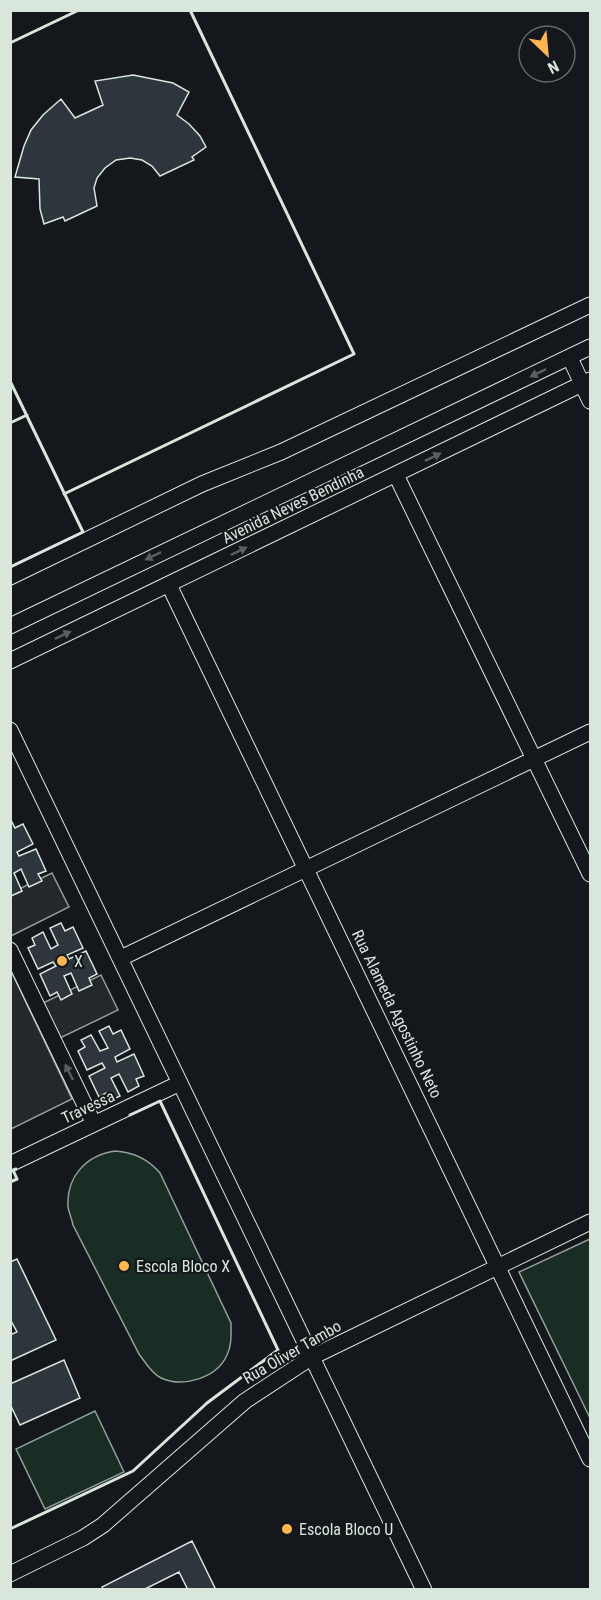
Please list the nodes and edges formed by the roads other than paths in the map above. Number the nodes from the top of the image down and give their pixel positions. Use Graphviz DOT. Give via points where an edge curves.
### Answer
graph roads {
  1 [pos="591,305"];
  2 [pos="591,347"];
  3 [pos="570,358"];
  4 [pos="586,382"];
  5 [pos="591,401"];
  6 [pos="396,475"];
  7 [pos="10,577"];
  8 [pos="169,585"];
  9 [pos="10,626"];
  10 [pos="10,660"];
  11 [pos="10,730"];
  12 [pos="591,732"];
  13 [pos="536,759"];
  14 [pos="307,868"];
  15 [pos="591,874"];
  16 [pos="10,950"];
  17 [pos="121,958"];
  18 [pos="180,1083"];
  19 [pos="94,1124"];
  20 [pos="11,1163"];
  21 [pos="591,1222"];
  22 [pos="498,1266"];
  23 [pos="312,1357"];
  24 [pos="591,1459"];
  25 [pos="10,1574"];
  26 [pos="423,1590"];
  1 -- 7 [label="street"];
  2 -- 3 [label="street, Avenida Neves Bendinha"];
  3 -- 4 [label="street"];
  3 -- 9 [label="street, Avenida Neves Bendinha, one-way"];
  4 -- 5 [label="street"];
  6 -- 4 [label="street, Avenida Neves Bendinha, one-way"];
  8 -- 6 [label="street, Avenida Neves Bendinha, one-way"];
  6 -- 13 [label="street"];
  10 -- 8 [label="street, Avenida Neves Bendinha, one-way"];
  8 -- 14 [label="street, Rua Alameda Agostinho Neto"];
  11 -- 17 [label="street"];
  12 -- 13 [label="street"];
  13 -- 14 [label="street"];
  13 -- 15 [label="street"];
  14 -- 17 [label="street"];
  14 -- 22 [label="street, Rua Alameda Agostinho Neto"];
  19 -- 16 [label="street, one-way"];
  17 -- 18 [label="street"];
  18 -- 19 [label="street, Travessa"];
  18 -- 23 [label="street"];
  19 -- 20 [label="street, Travessa"];
  21 -- 22 [label="street, Rua Oliver Tambo"];
  22 -- 23 [label="street, Rua Oliver Tambo"];
  22 -- 24 [label="street, Rua Alameda Agostinho Neto"];
  23 -- 25 [label="street, Rua Oliver Tambo" via="245,1401 103,1525"];
  23 -- 26 [label="street"];
}
